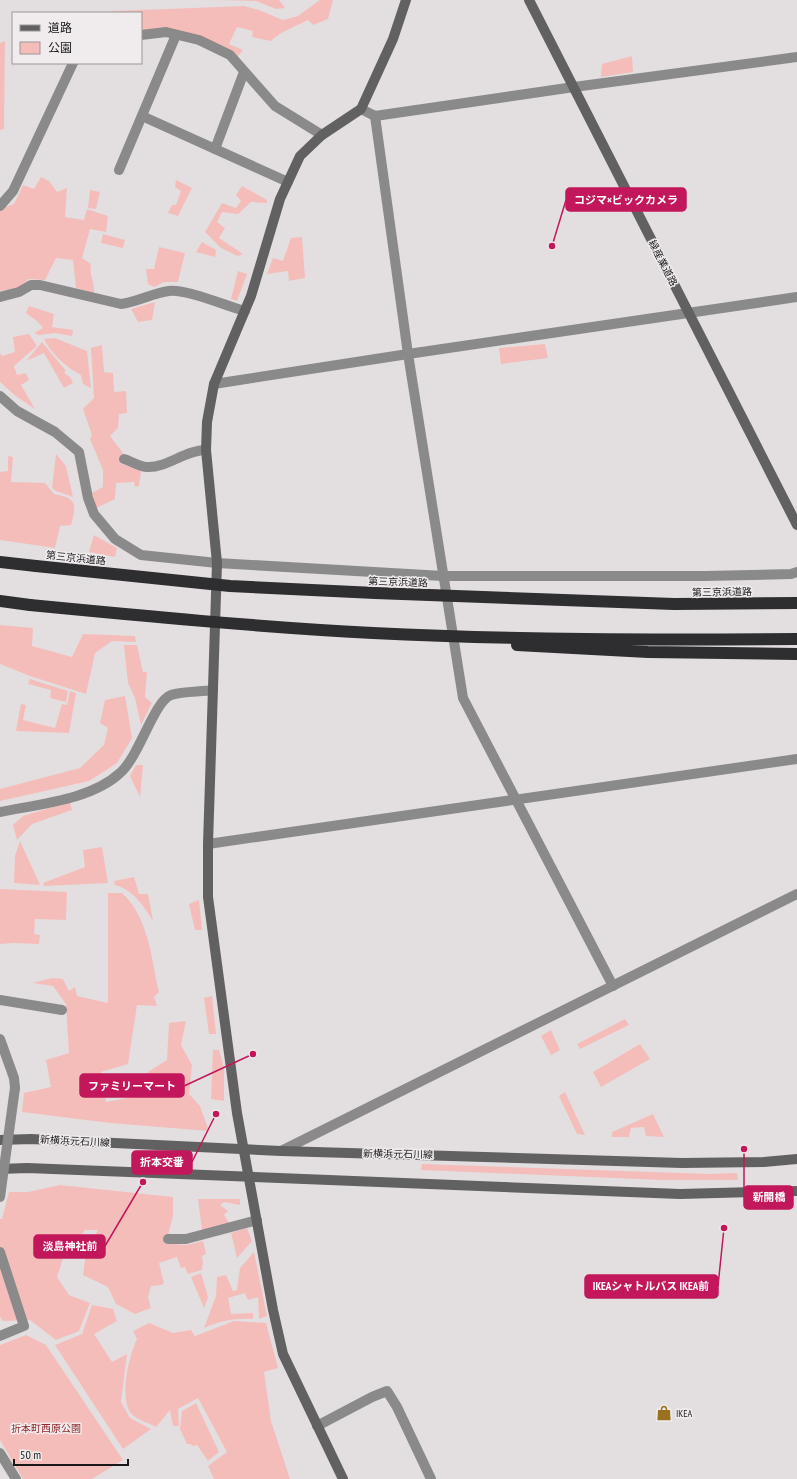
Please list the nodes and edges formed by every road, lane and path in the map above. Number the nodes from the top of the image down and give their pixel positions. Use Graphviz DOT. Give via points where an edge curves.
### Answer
graph roads {
  1 [pos="406,0"];
  2 [pos="529,0"];
  3 [pos="142,35"];
  4 [pos="176,35"];
  5 [pos="797,57"];
  6 [pos="73,64"];
  7 [pos="244,72"];
  8 [pos="574,87"];
  9 [pos="361,109"];
  10 [pos="142,116"];
  11 [pos="375,116"];
  12 [pos="322,135"];
  13 [pos="215,149"];
  14 [pos="119,170"];
  15 [pos="288,182"];
  16 [pos="0,206"];
  17 [pos="0,297"];
  18 [pos="797,297"];
  19 [pos="245,311"];
  20 [pos="689,312"];
  21 [pos="408,354"];
  22 [pos="214,384"];
  23 [pos="0,396"];
  24 [pos="206,450"];
  25 [pos="124,459"];
  26 [pos="797,525"];
  27 [pos="0,562"];
  28 [pos="217,563"];
  29 [pos="797,572"];
  30 [pos="443,576"];
  31 [pos="0,601"];
  32 [pos="797,603"];
  33 [pos="374,633"];
  34 [pos="797,638"];
  35 [pos="797,654"];
  36 [pos="213,690"];
  37 [pos="797,759"];
  38 [pos="516,800"];
  39 [pos="0,812"];
  40 [pos="208,844"];
  41 [pos="797,894"];
  42 [pos="613,986"];
  43 [pos="0,1000"];
  44 [pos="62,1010"];
  45 [pos="0,1039"];
  46 [pos="0,1140"];
  47 [pos="244,1149"];
  48 [pos="281,1151"];
  49 [pos="797,1159"];
  50 [pos="0,1169"];
  51 [pos="248,1176"];
  52 [pos="797,1191"];
  53 [pos="0,1198"];
  54 [pos="256,1220"];
  55 [pos="168,1239"];
  56 [pos="0,1252"];
  57 [pos="0,1336"];
  58 [pos="317,1426"];
  59 [pos="0,1453"];
  60 [pos="16,1479"];
  61 [pos="343,1479"];
  62 [pos="431,1479"];
  1 -- 9 [label="street" via="393,39"];
  2 -- 8 [label="street, 緑産業道路"];
  3 -- 4 [label="street" via="166,32"];
  4 -- 7 [label="street" via="199,40 230,55"];
  4 -- 10 [label="street"];
  5 -- 8 [label="street"];
  6 -- 16 [label="street" via="13,192"];
  7 -- 12 [label="street" via="275,106"];
  7 -- 13 [label="street"];
  8 -- 11 [label="street"];
  8 -- 20 [label="street, 緑産業道路"];
  9 -- 11 [label="street"];
  9 -- 12 [label="street"];
  10 -- 13 [label="street"];
  10 -- 14 [label="street"];
  11 -- 21 [label="street"];
  12 -- 15 [label="street" via="300,156"];
  13 -- 15 [label="street"];
  15 -- 19 [label="street" via="280,199"];
  17 -- 19 [label="street" via="40,284 121,304 169,291 182,292"];
  18 -- 20 [label="street"];
  19 -- 22 [label="street"];
  20 -- 21 [label="street"];
  20 -- 26 [label="street, 緑産業道路"];
  21 -- 22 [label="street"];
  21 -- 30 [label="street"];
  22 -- 24 [label="street" via="207,422"];
  23 -- 28 [label="street" via="17,411 55,432 79,452 88,498 94,514 115,539 141,555"];
  24 -- 25 [label="street" via="196,450 157,466 146,467"];
  24 -- 28 [label="street"];
  27 -- 32 [label="highway, 第三京浜道路, bridge" via="230,586 674,604"];
  28 -- 30 [label="street"];
  28 -- 36 [label="street"];
  29 -- 30 [label="street" via="705,576"];
  30 -- 38 [label="street" via="463,698"];
  31 -- 33 [label="highway, bridge" via="231,625"];
  33 -- 34 [label="highway, bridge" via="648,639"];
  33 -- 35 [label="highway, bridge" via="648,652"];
  36 -- 39 [label="street" via="170,695 160,703 134,757 121,773 104,785 84,794"];
  36 -- 40 [label="street"];
  37 -- 38 [label="street"];
  38 -- 40 [label="street"];
  38 -- 42 [label="street"];
  40 -- 47 [label="street" via="208,898"];
  41 -- 42 [label="street"];
  42 -- 48 [label="street"];
  43 -- 44 [label="street"];
  45 -- 53 [label="street, bridge" via="15,1088"];
  46 -- 47 [label="street, 新横浜元石川線" via="31,1139"];
  47 -- 48 [label="street, 新横浜元石川線"];
  47 -- 51 [label="street"];
  48 -- 49 [label="street, 新横浜元石川線" via="682,1163"];
  50 -- 51 [label="street"];
  51 -- 52 [label="street" via="680,1194"];
  51 -- 54 [label="street"];
  54 -- 55 [label="street" via="186,1239"];
  54 -- 58 [label="street" via="283,1354"];
  56 -- 57 [label="street" via="24,1326"];
  58 -- 61 [label="street"];
  58 -- 62 [label="street" via="387,1391"];
  59 -- 60 [label="street"];
}
